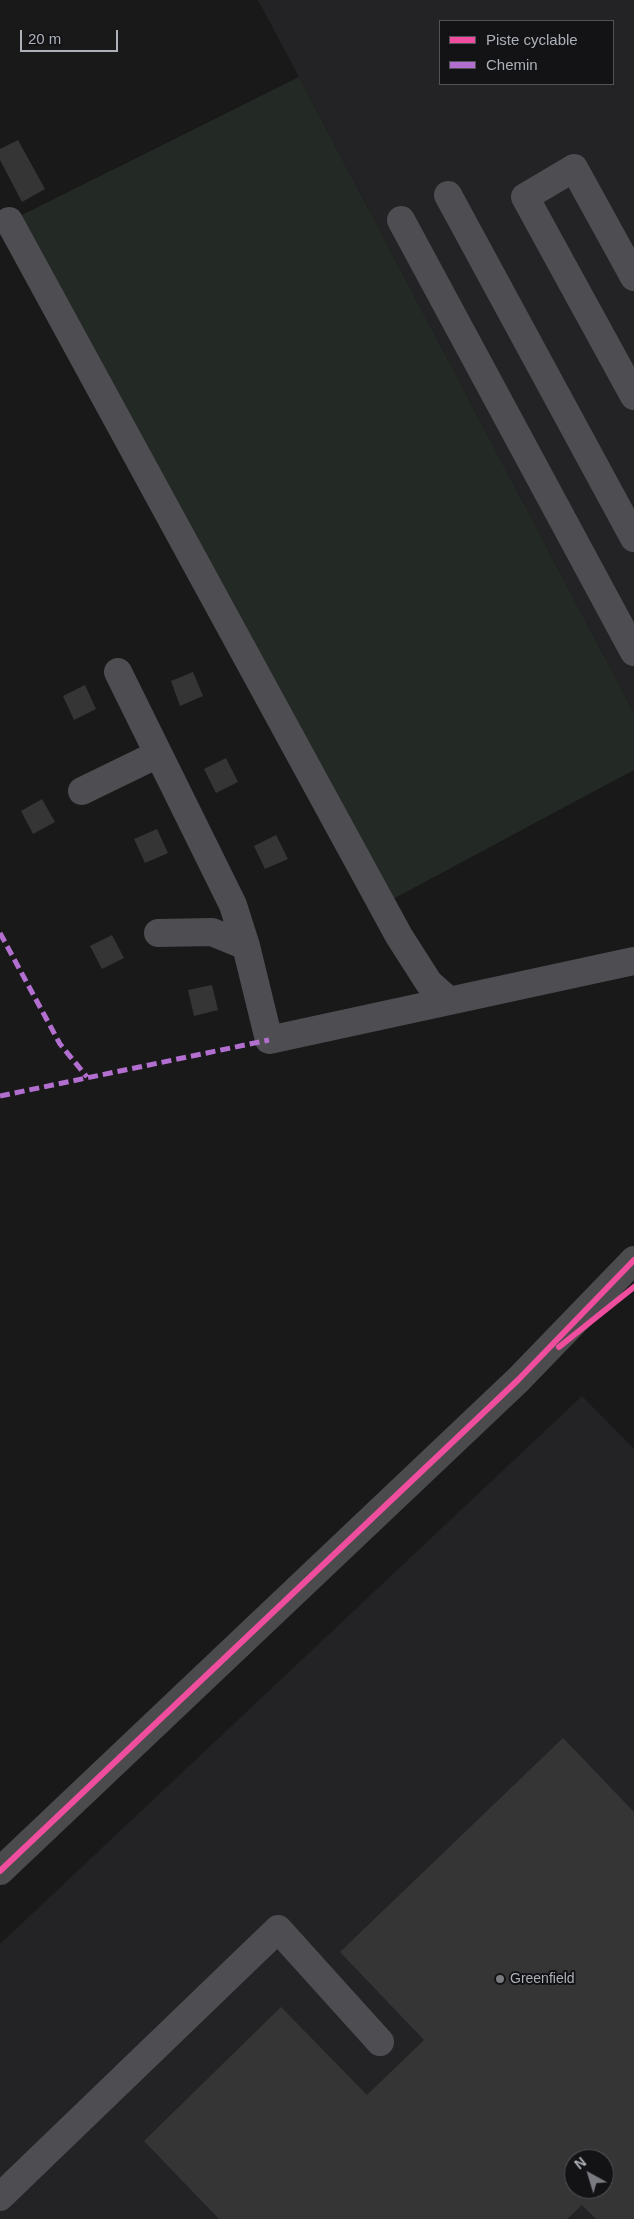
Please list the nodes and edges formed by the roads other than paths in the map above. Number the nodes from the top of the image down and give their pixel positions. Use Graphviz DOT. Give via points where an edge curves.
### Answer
graph roads {
  1 [pos="448,195"];
  2 [pos="401,220"];
  3 [pos="9,221"];
  4 [pos="634,277"];
  5 [pos="634,396"];
  6 [pos="634,538"];
  7 [pos="634,652"];
  8 [pos="118,672"];
  9 [pos="158,754"];
  10 [pos="82,791"];
  11 [pos="158,933"];
  12 [pos="246,946"];
  13 [pos="634,961"];
  14 [pos="448,1000"];
  15 [pos="634,1260"];
  16 [pos="634,1287"];
  17 [pos="518,1380"];
  18 [pos="0,1871"];
  19 [pos="380,2042"];
  20 [pos="0,2197"];
  1 -- 6 [label="lane"];
  2 -- 7 [label="lane"];
  3 -- 14 [label="lane" via="399,936 429,983"];
  4 -- 5 [label="lane" via="574,168 525,197"];
  8 -- 9 [label="lane"];
  9 -- 10 [label="lane"];
  9 -- 12 [label="lane" via="233,905"];
  11 -- 12 [label="lane" via="212,932"];
  12 -- 14 [label="lane" via="269,1040"];
  13 -- 14 [label="lane"];
  15 -- 17 [label="main road"];
  16 -- 17 [label="main road"];
  17 -- 18 [label="main road"];
  19 -- 20 [label="lane" via="278,1929"];
}
